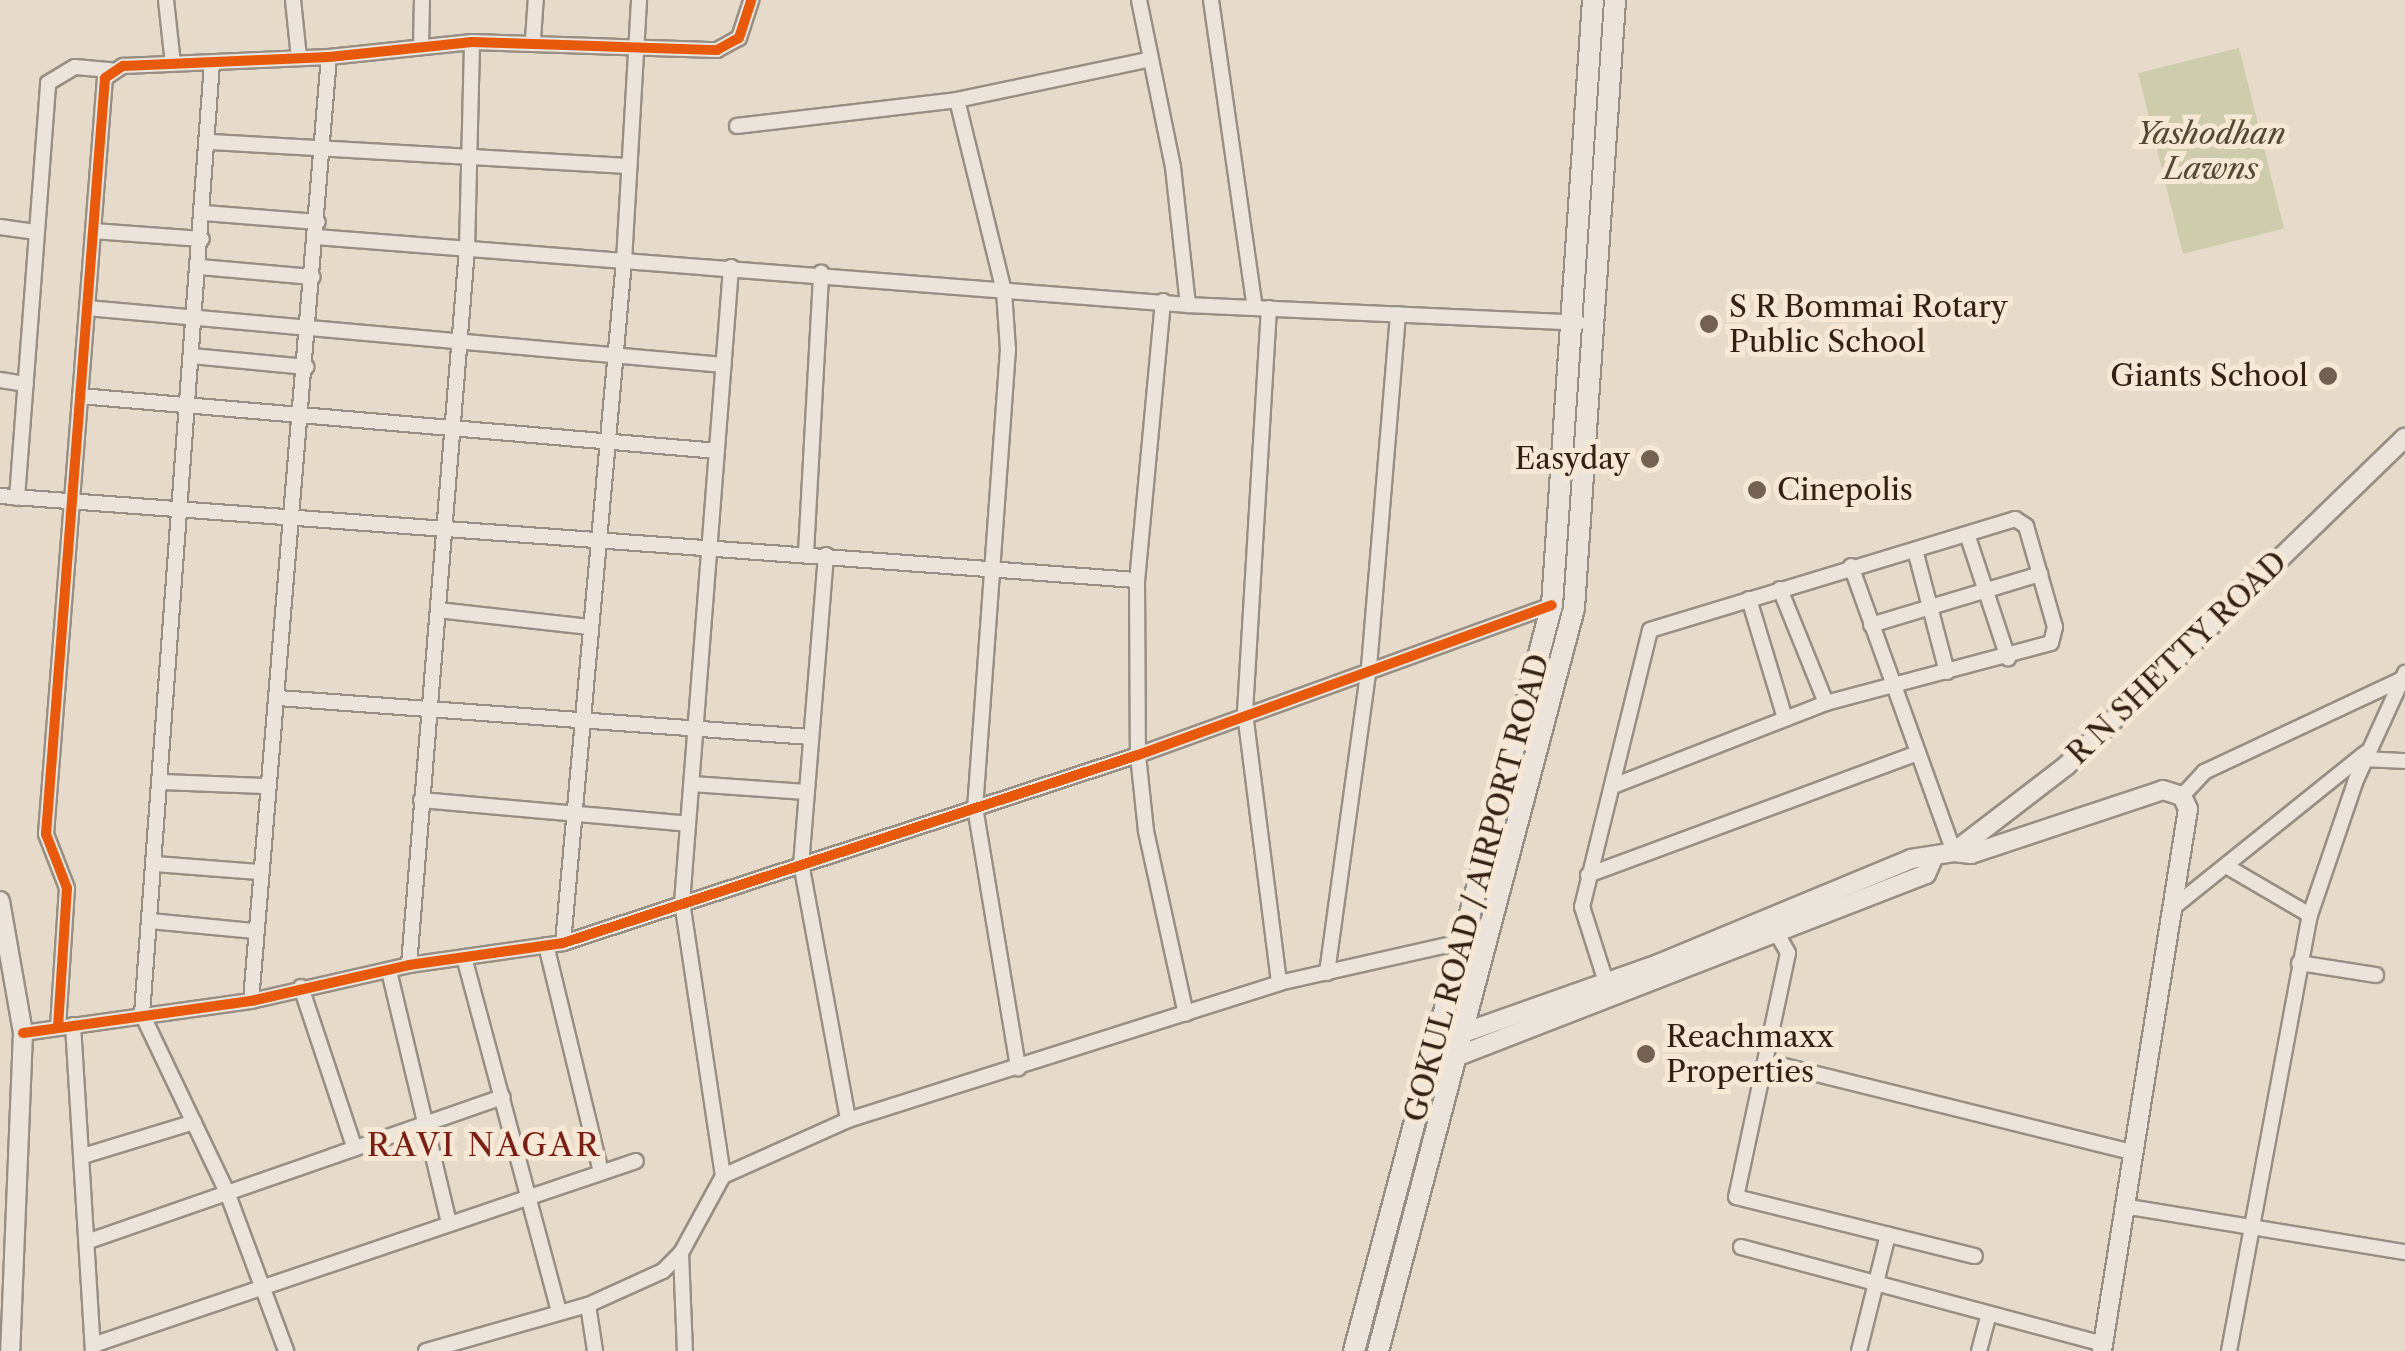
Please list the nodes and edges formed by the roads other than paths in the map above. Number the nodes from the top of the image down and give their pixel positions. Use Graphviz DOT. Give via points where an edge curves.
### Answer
graph roads {
  1 [pos="166,0"];
  2 [pos="293,0"];
  3 [pos="422,0"];
  4 [pos="536,0"];
  5 [pos="639,0"];
  6 [pos="751,0"];
  7 [pos="1140,0"];
  8 [pos="1211,0"];
  9 [pos="1593,0"];
  10 [pos="1615,0"];
  11 [pos="533,39"];
  12 [pos="472,42"];
  13 [pos="636,45"];
  14 [pos="420,46"];
  15 [pos="328,57"];
  16 [pos="299,58"];
  17 [pos="1151,59"];
  18 [pos="212,63"];
  19 [pos="173,64"];
  20 [pos="111,70"];
  21 [pos="957,100"];
  22 [pos="737,126"];
  23 [pos="210,142"];
  24 [pos="323,150"];
  25 [pos="472,158"];
  26 [pos="629,166"];
  27 [pos="204,213"];
  28 [pos="0,227"];
  29 [pos="317,229"];
  30 [pos="93,231"];
  31 [pos="37,232"];
  32 [pos="202,240"];
  33 [pos="467,249"];
  34 [pos="624,261"];
  35 [pos="200,267"];
  36 [pos="731,267"];
  37 [pos="821,272"];
  38 [pos="313,278"];
  39 [pos="1004,292"];
  40 [pos="1162,302"];
  41 [pos="1188,305"];
  42 [pos="87,308"];
  43 [pos="1262,308"];
  44 [pos="1398,314"];
  45 [pos="195,322"];
  46 [pos="1571,322"];
  47 [pos="1594,326"];
  48 [pos="309,331"];
  49 [pos="460,341"];
  50 [pos="192,356"];
  51 [pos="612,356"];
  52 [pos="723,365"];
  53 [pos="306,367"];
  54 [pos="0,380"];
  55 [pos="26,384"];
  56 [pos="80,396"];
  57 [pos="188,404"];
  58 [pos="302,415"];
  59 [pos="452,426"];
  60 [pos="2405,438"];
  61 [pos="604,440"];
  62 [pos="717,451"];
  63 [pos="0,496"];
  64 [pos="17,498"];
  65 [pos="72,502"];
  66 [pos="179,512"];
  67 [pos="293,519"];
  68 [pos="442,525"];
  69 [pos="1967,534"];
  70 [pos="597,540"];
  71 [pos="710,548"];
  72 [pos="1915,550"];
  73 [pos="806,553"];
  74 [pos="826,555"];
  75 [pos="1851,566"];
  76 [pos="991,570"];
  77 [pos="2040,574"];
  78 [pos="1137,580"];
  79 [pos="1780,589"];
  80 [pos="1986,590"];
  81 [pos="1749,599"];
  82 [pos="1552,605"];
  83 [pos="1931,607"];
  84 [pos="438,610"];
  85 [pos="1871,625"];
  86 [pos="589,627"];
  87 [pos="2008,658"];
  88 [pos="1370,667"];
  89 [pos="1947,672"];
  90 [pos="2403,676"];
  91 [pos="1892,687"];
  92 [pos="278,698"];
  93 [pos="1826,703"];
  94 [pos="428,706"];
  95 [pos="1245,713"];
  96 [pos="582,717"];
  97 [pos="1784,718"];
  98 [pos="696,726"];
  99 [pos="810,737"];
  100 [pos="1918,754"];
  101 [pos="1138,755"];
  102 [pos="2366,755"];
  103 [pos="2405,761"];
  104 [pos="162,782"];
  105 [pos="692,784"];
  106 [pos="264,786"];
  107 [pos="1612,786"];
  108 [pos="806,792"];
  109 [pos="2182,796"];
  110 [pos="421,800"];
  111 [pos="975,807"];
  112 [pos="574,810"];
  113 [pos="688,824"];
  114 [pos="1954,852"];
  115 [pos="801,863"];
  116 [pos="155,864"];
  117 [pos="2226,866"];
  118 [pos="258,872"];
  119 [pos="1588,875"];
  120 [pos="0,901"];
  121 [pos="682,904"];
  122 [pos="2175,906"];
  123 [pos="2310,916"];
  124 [pos="150,920"];
  125 [pos="1773,928"];
  126 [pos="253,931"];
  127 [pos="1488,936"];
  128 [pos="563,942"];
  129 [pos="1464,942"];
  130 [pos="546,945"];
  131 [pos="464,957"];
  132 [pos="2299,963"];
  133 [pos="409,965"];
  134 [pos="389,971"];
  135 [pos="1327,973"];
  136 [pos="2376,974"];
  137 [pos="1606,982"];
  138 [pos="1279,983"];
  139 [pos="301,987"];
  140 [pos="1590,997"];
  141 [pos="251,1001"];
  142 [pos="142,1014"];
  143 [pos="1186,1014"];
  144 [pos="65,1026"];
  145 [pos="23,1033"];
  146 [pos="1464,1034"];
  147 [pos="1437,1041"];
  148 [pos="1459,1057"];
  149 [pos="1431,1064"];
  150 [pos="1776,1064"];
  151 [pos="1018,1068"];
  152 [pos="503,1097"];
  153 [pos="429,1120"];
  154 [pos="848,1120"];
  155 [pos="194,1122"];
  156 [pos="354,1146"];
  157 [pos="2132,1152"];
  158 [pos="84,1156"];
  159 [pos="636,1161"];
  160 [pos="601,1172"];
  161 [pos="724,1176"];
  162 [pos="227,1192"];
  163 [pos="530,1194"];
  164 [pos="20,1199"];
  165 [pos="0,1201"];
  166 [pos="2123,1206"];
  167 [pos="449,1222"];
  168 [pos="2252,1228"];
  169 [pos="1888,1235"];
  170 [pos="89,1241"];
  171 [pos="1741,1248"];
  172 [pos="2405,1252"];
  173 [pos="681,1253"];
  174 [pos="1975,1256"];
  175 [pos="7,1272"];
  176 [pos="1876,1284"];
  177 [pos="265,1285"];
  178 [pos="588,1304"];
  179 [pos="559,1312"];
  180 [pos="1989,1314"];
  181 [pos="94,1348"];
  182 [pos="2103,1348"];
  183 [pos="10,1351"];
  184 [pos="286,1351"];
  185 [pos="426,1351"];
  186 [pos="595,1351"];
  187 [pos="684,1351"];
  188 [pos="1354,1351"];
  189 [pos="1378,1351"];
  190 [pos="1859,1351"];
  191 [pos="1979,1351"];
  192 [pos="2229,1351"];
  1 -- 19 [label="street"];
  2 -- 16 [label="street"];
  3 -- 14 [label="street"];
  4 -- 11 [label="street"];
  5 -- 13 [label="street"];
  6 -- 13 [label="street" via="739,38 729,47"];
  7 -- 17 [label="street"];
  8 -- 43 [label="street"];
  9 -- 46 [label="main road, GOKUL ROAD / AIRPORT ROAD"];
  10 -- 47 [label="main road, GOKUL ROAD / AIRPORT ROAD"];
  11 -- 12 [label="street"];
  11 -- 13 [label="street"];
  12 -- 14 [label="street"];
  12 -- 25 [label="street"];
  13 -- 26 [label="street"];
  14 -- 15 [label="street"];
  15 -- 16 [label="street"];
  15 -- 24 [label="street"];
  16 -- 18 [label="street"];
  17 -- 21 [label="street"];
  17 -- 41 [label="street" via="1173,167"];
  18 -- 19 [label="street"];
  18 -- 23 [label="street"];
  19 -- 20 [label="street"];
  20 -- 30 [label="street" via="104,87"];
  20 -- 31 [label="street" via="75,67 48,83"];
  21 -- 22 [label="street"];
  21 -- 39 [label="street"];
  23 -- 24 [label="street"];
  23 -- 27 [label="street"];
  24 -- 25 [label="street"];
  24 -- 29 [label="street"];
  25 -- 26 [label="street"];
  25 -- 33 [label="street"];
  26 -- 34 [label="street"];
  27 -- 29 [label="street"];
  27 -- 32 [label="street"];
  28 -- 31 [label="street"];
  29 -- 33 [label="street"];
  29 -- 38 [label="street"];
  30 -- 32 [label="street"];
  30 -- 42 [label="street"];
  31 -- 55 [label="street"];
  32 -- 35 [label="street"];
  33 -- 34 [label="street"];
  33 -- 49 [label="street"];
  34 -- 36 [label="street"];
  34 -- 51 [label="street"];
  35 -- 38 [label="street"];
  35 -- 45 [label="street"];
  36 -- 37 [label="street"];
  36 -- 52 [label="street"];
  37 -- 39 [label="street"];
  37 -- 73 [label="street"];
  38 -- 48 [label="street"];
  39 -- 40 [label="street"];
  39 -- 76 [label="street" via="1008,349"];
  40 -- 41 [label="street"];
  40 -- 78 [label="street"];
  41 -- 43 [label="street"];
  42 -- 45 [label="street"];
  42 -- 56 [label="street"];
  43 -- 44 [label="street"];
  43 -- 95 [label="street"];
  44 -- 46 [label="street"];
  44 -- 88 [label="street"];
  45 -- 48 [label="street"];
  45 -- 50 [label="street"];
  46 -- 47 [label="street"];
  46 -- 82 [label="main road, GOKUL ROAD / AIRPORT ROAD"];
  47 -- 127 [label="main road, GOKUL ROAD / AIRPORT ROAD" via="1574,608"];
  48 -- 49 [label="street"];
  48 -- 53 [label="street"];
  49 -- 51 [label="street"];
  49 -- 59 [label="street"];
  50 -- 53 [label="street"];
  50 -- 57 [label="street"];
  51 -- 52 [label="street"];
  51 -- 61 [label="street"];
  52 -- 62 [label="street"];
  53 -- 58 [label="street"];
  54 -- 55 [label="street"];
  55 -- 64 [label="street"];
  56 -- 57 [label="street"];
  56 -- 65 [label="street"];
  57 -- 58 [label="street"];
  57 -- 66 [label="street"];
  58 -- 59 [label="street"];
  58 -- 67 [label="street"];
  59 -- 61 [label="street"];
  59 -- 68 [label="street"];
  60 -- 114 [label="street, R N SHETTY ROAD" via="2066,766"];
  61 -- 62 [label="street"];
  61 -- 70 [label="street"];
  62 -- 71 [label="street"];
  63 -- 64 [label="street"];
  64 -- 65 [label="street"];
  65 -- 66 [label="street"];
  65 -- 144 [label="street" via="46,834 67,888"];
  66 -- 67 [label="street"];
  66 -- 104 [label="street"];
  67 -- 68 [label="street"];
  67 -- 92 [label="street"];
  68 -- 70 [label="street"];
  68 -- 84 [label="street"];
  69 -- 72 [label="street"];
  69 -- 77 [label="street" via="2021,520"];
  69 -- 80 [label="street"];
  70 -- 71 [label="street"];
  70 -- 86 [label="street"];
  71 -- 73 [label="street"];
  71 -- 98 [label="street"];
  72 -- 75 [label="street"];
  72 -- 83 [label="street"];
  73 -- 74 [label="street"];
  74 -- 76 [label="street"];
  74 -- 99 [label="street"];
  75 -- 79 [label="street"];
  75 -- 85 [label="street"];
  76 -- 78 [label="street"];
  76 -- 111 [label="street"];
  77 -- 80 [label="street"];
  77 -- 87 [label="street" via="2056,636"];
  78 -- 101 [label="street"];
  79 -- 81 [label="street"];
  79 -- 93 [label="street"];
  80 -- 83 [label="street"];
  80 -- 87 [label="street"];
  81 -- 97 [label="street"];
  81 -- 107 [label="street" via="1650,630"];
  82 -- 88 [label="street"];
  82 -- 129 [label="main road, GOKUL ROAD / AIRPORT ROAD"];
  83 -- 85 [label="street"];
  83 -- 89 [label="street"];
  84 -- 86 [label="street"];
  84 -- 94 [label="street"];
  85 -- 91 [label="street"];
  86 -- 96 [label="street"];
  87 -- 89 [label="street"];
  88 -- 95 [label="street"];
  88 -- 135 [label="street"];
  89 -- 91 [label="street"];
  90 -- 102 [label="street"];
  90 -- 109 [label="street" via="2204,772"];
  91 -- 93 [label="street"];
  91 -- 100 [label="street"];
  92 -- 94 [label="street"];
  92 -- 106 [label="street"];
  93 -- 97 [label="street"];
  94 -- 96 [label="street"];
  94 -- 110 [label="street"];
  95 -- 101 [label="street"];
  95 -- 138 [label="street"];
  96 -- 98 [label="street"];
  96 -- 112 [label="street"];
  97 -- 107 [label="street"];
  98 -- 99 [label="street"];
  98 -- 105 [label="street"];
  99 -- 108 [label="street"];
  100 -- 114 [label="street"];
  100 -- 119 [label="street"];
  101 -- 111 [label="street"];
  101 -- 143 [label="street" via="1146,831"];
  102 -- 103 [label="street"];
  102 -- 117 [label="street"];
  102 -- 123 [label="street"];
  104 -- 106 [label="street"];
  104 -- 116 [label="street"];
  105 -- 108 [label="street"];
  105 -- 113 [label="street"];
  106 -- 118 [label="street"];
  107 -- 119 [label="street"];
  108 -- 115 [label="street"];
  109 -- 114 [label="street" via="2163,790 2133,796 1970,854"];
  109 -- 122 [label="street" via="2190,821"];
  110 -- 112 [label="street"];
  110 -- 133 [label="street"];
  111 -- 115 [label="street"];
  111 -- 151 [label="street"];
  112 -- 113 [label="street"];
  112 -- 128 [label="street"];
  113 -- 121 [label="street"];
  114 -- 125 [label="street, R N SHETTY ROAD" via="1934,858 1926,874"];
  115 -- 121 [label="street"];
  115 -- 154 [label="street"];
  116 -- 118 [label="street"];
  116 -- 124 [label="street"];
  117 -- 122 [label="street"];
  117 -- 123 [label="street"];
  118 -- 126 [label="street"];
  119 -- 137 [label="street" via="1582,917"];
  120 -- 145 [label="street"];
  121 -- 128 [label="street"];
  121 -- 161 [label="street"];
  122 -- 157 [label="street"];
  123 -- 132 [label="street"];
  124 -- 126 [label="street"];
  124 -- 142 [label="street"];
  125 -- 137 [label="street, R N SHETTY ROAD"];
  125 -- 140 [label="street, R N SHETTY ROAD"];
  125 -- 169 [label="street" via="1788,953 1736,1197"];
  126 -- 141 [label="street"];
  127 -- 129 [label="street"];
  127 -- 146 [label="main road, GOKUL ROAD / AIRPORT ROAD"];
  128 -- 130 [label="street"];
  129 -- 135 [label="street"];
  129 -- 147 [label="main road, GOKUL ROAD / AIRPORT ROAD"];
  130 -- 131 [label="street"];
  130 -- 160 [label="street"];
  131 -- 133 [label="street"];
  131 -- 152 [label="street"];
  132 -- 136 [label="street"];
  132 -- 168 [label="street"];
  133 -- 134 [label="street"];
  134 -- 139 [label="street"];
  134 -- 153 [label="street"];
  135 -- 138 [label="street"];
  137 -- 140 [label="street, R N SHETTY ROAD"];
  138 -- 143 [label="street"];
  139 -- 141 [label="street"];
  139 -- 156 [label="street"];
  140 -- 146 [label="street, R N SHETTY ROAD"];
  140 -- 148 [label="street, R N SHETTY ROAD"];
  141 -- 142 [label="street"];
  142 -- 144 [label="street"];
  142 -- 155 [label="street"];
  143 -- 151 [label="street"];
  144 -- 145 [label="street"];
  144 -- 158 [label="street"];
  145 -- 164 [label="street"];
  146 -- 147 [label="street, R N SHETTY ROAD"];
  146 -- 148 [label="main road, GOKUL ROAD / AIRPORT ROAD"];
  147 -- 149 [label="main road, GOKUL ROAD / AIRPORT ROAD"];
  148 -- 149 [label="street, R N SHETTY ROAD"];
  148 -- 189 [label="main road, GOKUL ROAD / AIRPORT ROAD"];
  149 -- 188 [label="main road, GOKUL ROAD / AIRPORT ROAD"];
  150 -- 157 [label="street"];
  151 -- 154 [label="street"];
  152 -- 153 [label="street"];
  152 -- 163 [label="street"];
  153 -- 156 [label="street"];
  153 -- 167 [label="street"];
  154 -- 161 [label="street"];
  155 -- 158 [label="street"];
  155 -- 162 [label="street"];
  156 -- 162 [label="street"];
  157 -- 166 [label="street"];
  158 -- 170 [label="street"];
  159 -- 160 [label="street"];
  160 -- 163 [label="street"];
  161 -- 173 [label="street"];
  162 -- 170 [label="street"];
  162 -- 177 [label="street"];
  163 -- 167 [label="street"];
  163 -- 179 [label="street"];
  164 -- 165 [label="street"];
  164 -- 175 [label="street"];
  166 -- 168 [label="street"];
  166 -- 182 [label="street"];
  167 -- 177 [label="street"];
  168 -- 172 [label="street"];
  168 -- 192 [label="street"];
  169 -- 174 [label="street"];
  169 -- 176 [label="street"];
  170 -- 181 [label="street"];
  171 -- 176 [label="street"];
  173 -- 178 [label="street" via="662,1271"];
  173 -- 187 [label="street"];
  175 -- 183 [label="street"];
  176 -- 180 [label="street"];
  176 -- 190 [label="street"];
  177 -- 181 [label="street"];
  177 -- 184 [label="street"];
  178 -- 179 [label="street"];
  178 -- 186 [label="street"];
  179 -- 185 [label="street"];
  180 -- 182 [label="street"];
  180 -- 191 [label="street"];
}
